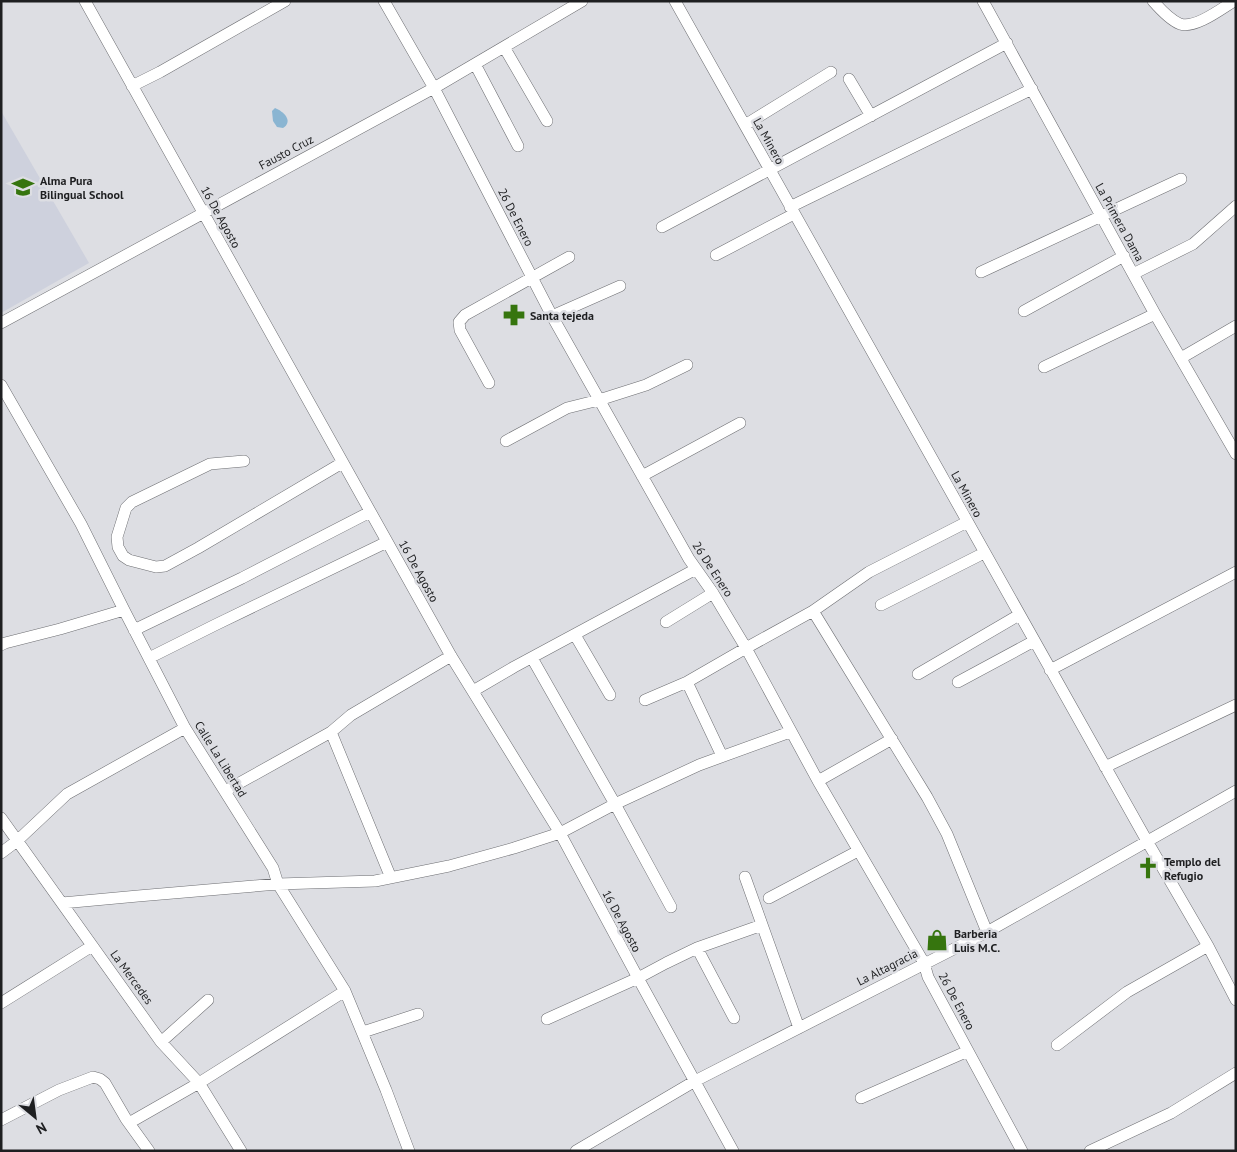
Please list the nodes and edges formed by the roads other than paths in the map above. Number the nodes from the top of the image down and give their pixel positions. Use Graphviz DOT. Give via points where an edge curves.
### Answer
graph roads {
  1 [pos="84,1"];
  2 [pos="285,1"];
  3 [pos="384,1"];
  4 [pos="582,1"];
  5 [pos="675,1"];
  6 [pos="983,1"];
  7 [pos="1152,1"];
  8 [pos="1234,1"];
  9 [pos="1006,43"];
  10 [pos="504,47"];
  11 [pos="474,64"];
  12 [pos="831,72"];
  13 [pos="849,79"];
  14 [pos="132,86"];
  15 [pos="434,88"];
  16 [pos="1032,89"];
  17 [pos="871,116"];
  18 [pos="547,121"];
  19 [pos="744,126"];
  20 [pos="518,146"];
  21 [pos="770,170"];
  22 [pos="1181,179"];
  23 [pos="1236,206"];
  24 [pos="792,210"];
  25 [pos="202,213"];
  26 [pos="1102,217"];
  27 [pos="662,227"];
  28 [pos="716,255"];
  29 [pos="1124,256"];
  30 [pos="569,257"];
  31 [pos="981,272"];
  32 [pos="1133,274"];
  33 [pos="531,277"];
  34 [pos="620,286"];
  35 [pos="1024,311"];
  36 [pos="1155,314"];
  37 [pos="552,316"];
  38 [pos="1,323"];
  39 [pos="1236,326"];
  40 [pos="1181,358"];
  41 [pos="687,365"];
  42 [pos="1044,367"];
  43 [pos="489,383"];
  44 [pos="1,385"];
  45 [pos="599,400"];
  46 [pos="740,423"];
  47 [pos="506,441"];
  48 [pos="1236,453"];
  49 [pos="244,461"];
  50 [pos="342,463"];
  51 [pos="642,476"];
  52 [pos="370,512"];
  53 [pos="967,522"];
  54 [pos="387,542"];
  55 [pos="984,553"];
  56 [pos="696,569"];
  57 [pos="1236,572"];
  58 [pos="714,593"];
  59 [pos="881,605"];
  60 [pos="124,610"];
  61 [pos="814,612"];
  62 [pos="1019,615"];
  63 [pos="666,622"];
  64 [pos="134,630"];
  65 [pos="574,635"];
  66 [pos="1034,641"];
  67 [pos="1,645"];
  68 [pos="746,648"];
  69 [pos="451,656"];
  70 [pos="149,658"];
  71 [pos="532,658"];
  72 [pos="1050,670"];
  73 [pos="918,674"];
  74 [pos="687,682"];
  75 [pos="958,682"];
  76 [pos="473,691"];
  77 [pos="610,695"];
  78 [pos="645,700"];
  79 [pos="1236,705"];
  80 [pos="185,728"];
  81 [pos="331,732"];
  82 [pos="790,732"];
  83 [pos="892,739"];
  84 [pos="722,756"];
  85 [pos="1105,768"];
  86 [pos="818,781"];
  87 [pos="225,791"];
  88 [pos="1236,791"];
  89 [pos="615,804"];
  90 [pos="1,818"];
  91 [pos="560,833"];
  92 [pos="17,841"];
  93 [pos="1147,841"];
  94 [pos="858,851"];
  95 [pos="1,853"];
  96 [pos="744,877"];
  97 [pos="391,878"];
  98 [pos="278,884"];
  99 [pos="769,898"];
  100 [pos="62,903"];
  101 [pos="671,907"];
  102 [pos="762,925"];
  103 [pos="986,932"];
  104 [pos="92,946"];
  105 [pos="1208,946"];
  106 [pos="697,948"];
  107 [pos="924,963"];
  108 [pos="1236,972"];
  109 [pos="1224,976"];
  110 [pos="638,978"];
  111 [pos="345,991"];
  112 [pos="208,1000"];
  113 [pos="1236,1000"];
  114 [pos="1,1003"];
  115 [pos="418,1014"];
  116 [pos="734,1018"];
  117 [pos="547,1019"];
  118 [pos="798,1028"];
  119 [pos="363,1032"];
  120 [pos="162,1042"];
  121 [pos="1057,1044"];
  122 [pos="968,1051"];
  123 [pos="1236,1073"];
  124 [pos="695,1081"];
  125 [pos="199,1083"];
  126 [pos="861,1098"];
  127 [pos="1,1120"];
  128 [pos="129,1123"];
  129 [pos="149,1151"];
  130 [pos="241,1151"];
  131 [pos="409,1151"];
  132 [pos="576,1151"];
  133 [pos="733,1151"];
  134 [pos="1022,1151"];
  135 [pos="1090,1151"];
  1 -- 14 [label="street, 16 De Agosto"];
  2 -- 14 [label="street"];
  3 -- 15 [label="street, 26 De Enero"];
  4 -- 10 [label="street, Fausto Cruz"];
  5 -- 19 [label="street, La Minero"];
  6 -- 9 [label="street, La Primera Dama"];
  7 -- 8 [label="street" via="1180,24 1191,25"];
  9 -- 16 [label="street, La Primera Dama"];
  9 -- 17 [label="street"];
  10 -- 11 [label="street, Fausto Cruz"];
  10 -- 18 [label="street"];
  11 -- 15 [label="street, Fausto Cruz"];
  11 -- 20 [label="street"];
  12 -- 19 [label="street"];
  13 -- 17 [label="street"];
  14 -- 25 [label="street, 16 De Agosto"];
  15 -- 25 [label="street, Fausto Cruz"];
  15 -- 33 [label="street, 26 De Enero"];
  16 -- 24 [label="street"];
  16 -- 26 [label="street, La Primera Dama"];
  17 -- 21 [label="street"];
  19 -- 21 [label="street, La Minero"];
  21 -- 24 [label="street, La Minero"];
  21 -- 27 [label="street"];
  22 -- 26 [label="street"];
  23 -- 32 [label="street" via="1193,244"];
  24 -- 28 [label="street"];
  24 -- 53 [label="street, La Minero"];
  25 -- 38 [label="street, Fausto Cruz"];
  25 -- 50 [label="street, 16 De Agosto"];
  26 -- 29 [label="street, La Primera Dama"];
  26 -- 31 [label="street"];
  29 -- 32 [label="street, La Primera Dama"];
  29 -- 35 [label="street"];
  30 -- 33 [label="street"];
  32 -- 36 [label="street, La Primera Dama"];
  33 -- 37 [label="street, 26 De Enero"];
  33 -- 43 [label="street" via="465,315 459,322 460,330"];
  34 -- 37 [label="street"];
  36 -- 40 [label="street, La Primera Dama"];
  36 -- 42 [label="street"];
  37 -- 45 [label="street, 26 De Enero"];
  39 -- 40 [label="street"];
  40 -- 48 [label="street, La Primera Dama"];
  41 -- 45 [label="street" via="646,385"];
  44 -- 60 [label="street, Calle La Libertad" via="81,524"];
  45 -- 47 [label="street" via="567,408"];
  45 -- 51 [label="street, 26 De Enero"];
  46 -- 51 [label="street"];
  49 -- 50 [label="street" via="210,464 132,502 126,508 117,537 123,556 129,560 165,566"];
  50 -- 52 [label="street, 16 De Agosto"];
  51 -- 56 [label="street, 26 De Enero"];
  52 -- 54 [label="street, 16 De Agosto"];
  52 -- 64 [label="street"];
  53 -- 55 [label="street, La Minero"];
  53 -- 61 [label="street" via="869,572"];
  54 -- 69 [label="street, 16 De Agosto"];
  54 -- 70 [label="street"];
  55 -- 59 [label="street"];
  55 -- 62 [label="street, La Minero"];
  56 -- 58 [label="street, 26 De Enero"];
  56 -- 65 [label="street"];
  57 -- 72 [label="street"];
  58 -- 63 [label="street"];
  58 -- 68 [label="street, 26 De Enero"];
  60 -- 64 [label="street, Calle La Libertad"];
  60 -- 67 [label="street"];
  61 -- 68 [label="street"];
  61 -- 83 [label="street"];
  62 -- 66 [label="street, La Minero"];
  62 -- 73 [label="street"];
  64 -- 70 [label="street, Calle La Libertad"];
  65 -- 71 [label="street"];
  65 -- 77 [label="street"];
  66 -- 72 [label="street, La Minero"];
  66 -- 75 [label="street"];
  68 -- 74 [label="street"];
  68 -- 82 [label="street, 26 De Enero"];
  69 -- 76 [label="street, 16 De Agosto"];
  69 -- 81 [label="street" via="351,715"];
  70 -- 80 [label="street, Calle La Libertad"];
  71 -- 76 [label="street"];
  71 -- 89 [label="street"];
  72 -- 85 [label="street, La Minero"];
  74 -- 78 [label="street"];
  74 -- 84 [label="street"];
  76 -- 91 [label="street, 16 De Agosto"];
  79 -- 85 [label="street"];
  80 -- 87 [label="street, Calle La Libertad"];
  80 -- 92 [label="street" via="67,794"];
  81 -- 87 [label="street"];
  81 -- 97 [label="street"];
  82 -- 84 [label="street"];
  82 -- 86 [label="street, 26 De Enero"];
  83 -- 86 [label="street"];
  83 -- 103 [label="street" via="947,834"];
  84 -- 89 [label="street"];
  85 -- 93 [label="street, La Minero"];
  86 -- 94 [label="street, 26 De Enero"];
  87 -- 98 [label="street, Calle La Libertad" via="273,868"];
  88 -- 93 [label="street, La Altagracia"];
  89 -- 91 [label="street"];
  89 -- 101 [label="street"];
  90 -- 92 [label="street, La Mercedes"];
  91 -- 97 [label="street" via="449,866"];
  91 -- 110 [label="street, 16 De Agosto"];
  92 -- 95 [label="street"];
  92 -- 100 [label="street, La Mercedes"];
  93 -- 103 [label="street, La Altagracia"];
  93 -- 105 [label="street, La Minero"];
  94 -- 99 [label="street"];
  94 -- 107 [label="street, 26 De Enero"];
  96 -- 102 [label="street"];
  97 -- 98 [label="street"];
  98 -- 100 [label="street"];
  98 -- 111 [label="street, Calle La Libertad"];
  100 -- 104 [label="street, La Mercedes"];
  102 -- 106 [label="street"];
  102 -- 118 [label="street"];
  103 -- 107 [label="street, La Altagracia"];
  104 -- 114 [label="street"];
  104 -- 120 [label="street, La Mercedes"];
  105 -- 109 [label="street, La Minero"];
  105 -- 121 [label="street" via="1126,992"];
  106 -- 110 [label="street"];
  106 -- 116 [label="street"];
  107 -- 118 [label="street, La Altagracia"];
  107 -- 122 [label="street, 26 De Enero" via="928,977"];
  108 -- 109 [label="street"];
  109 -- 113 [label="street, La Minero"];
  110 -- 117 [label="street"];
  110 -- 124 [label="street, 16 De Agosto"];
  111 -- 119 [label="street, Calle La Libertad"];
  111 -- 125 [label="street"];
  112 -- 120 [label="street"];
  115 -- 119 [label="street"];
  118 -- 124 [label="street, La Altagracia"];
  119 -- 131 [label="street, Calle La Libertad"];
  120 -- 125 [label="street, La Mercedes"];
  122 -- 126 [label="street"];
  122 -- 134 [label="street, 26 De Enero"];
  123 -- 135 [label="street" via="1171,1113"];
  124 -- 132 [label="street, La Altagracia"];
  124 -- 133 [label="street, 16 De Agosto"];
  125 -- 128 [label="street"];
  125 -- 130 [label="street, La Mercedes"];
  127 -- 128 [label="street" via="59,1090 94,1077 104,1083"];
  128 -- 129 [label="street"];
}
